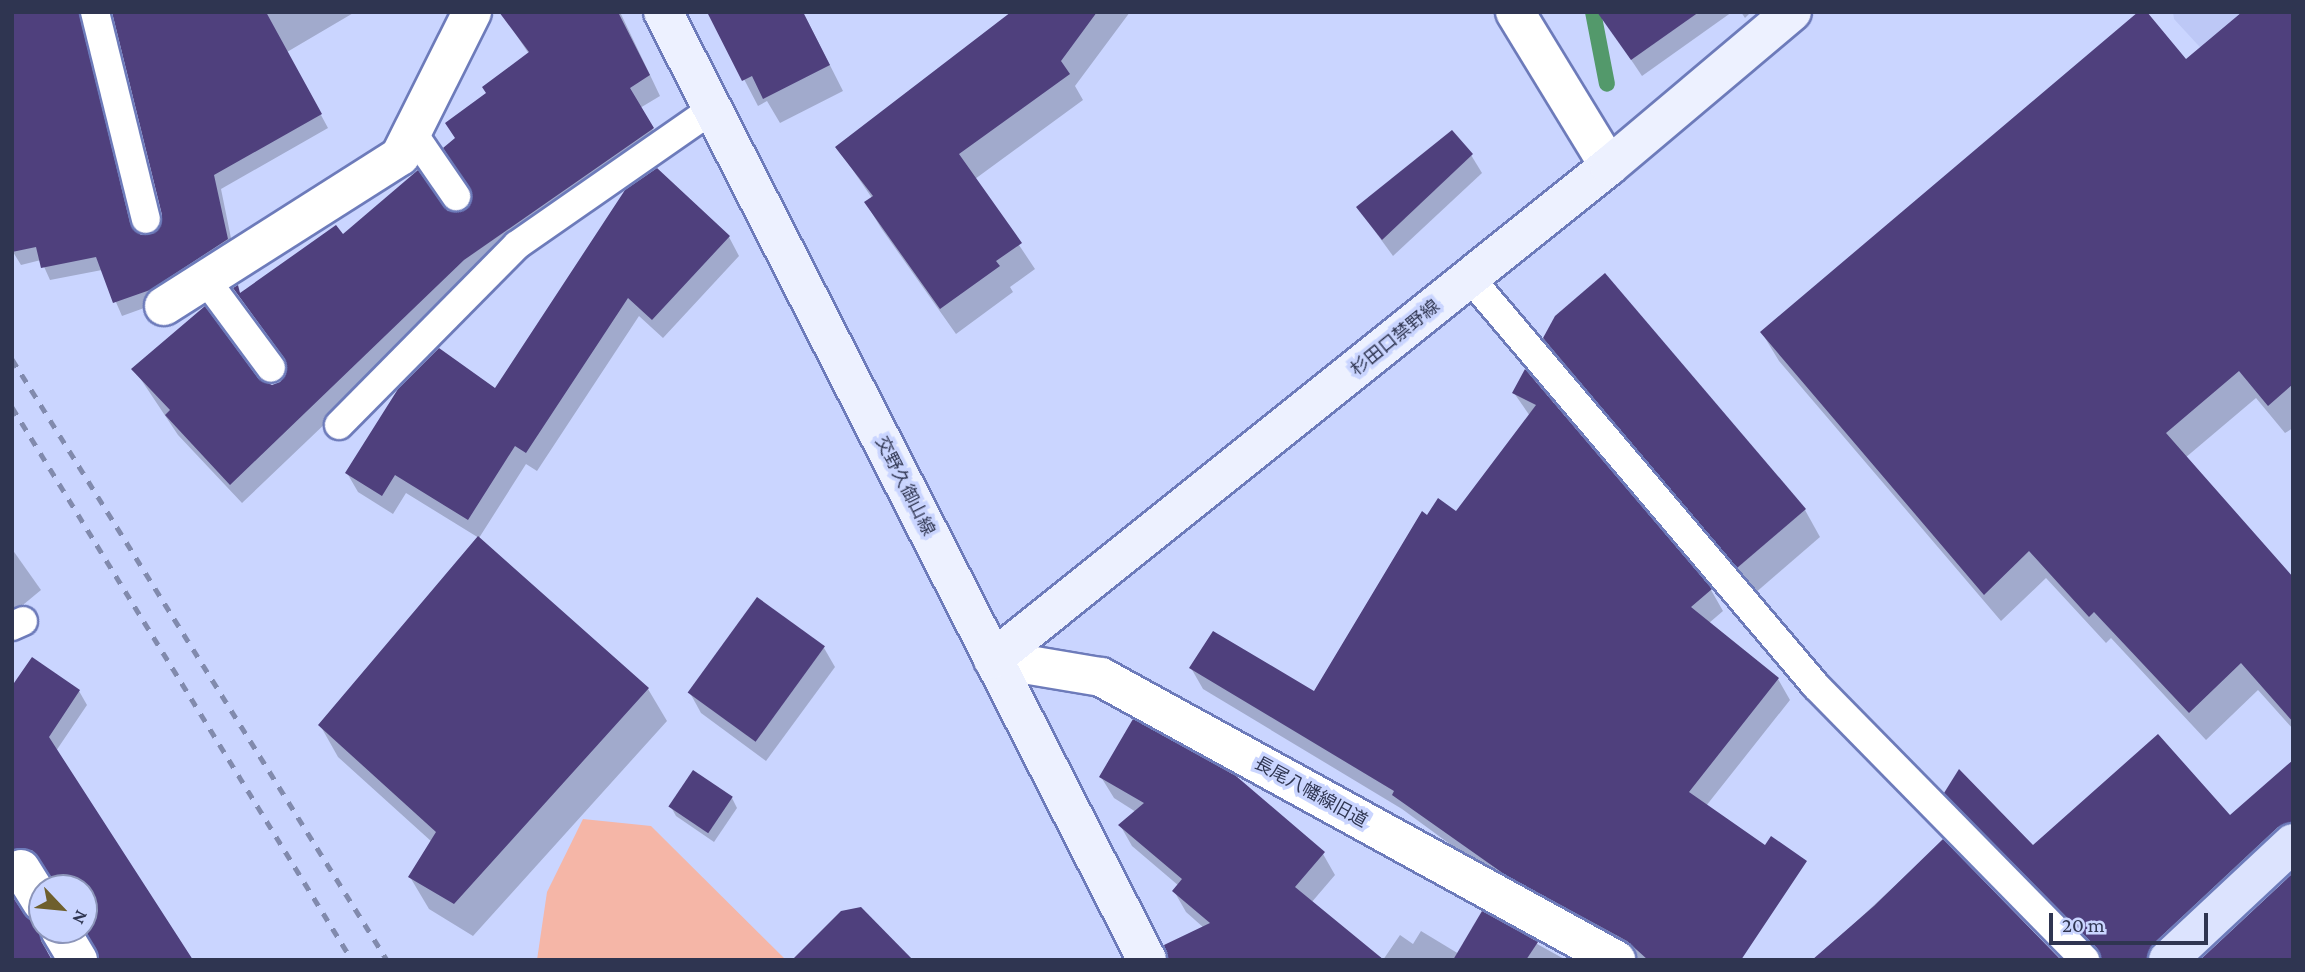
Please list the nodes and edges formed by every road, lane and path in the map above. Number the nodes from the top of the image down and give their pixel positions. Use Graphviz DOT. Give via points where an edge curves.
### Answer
graph roads {
  1 [pos="95,12"];
  2 [pos="472,12"];
  3 [pos="663,12"];
  4 [pos="1516,12"];
  5 [pos="1792,12"];
  6 [pos="713,109"];
  7 [pos="412,132"];
  8 [pos="1608,166"];
  9 [pos="456,196"];
  10 [pos="146,219"];
  11 [pos="1470,278"];
  12 [pos="206,280"];
  13 [pos="164,306"];
  14 [pos="271,368"];
  15 [pos="339,425"];
  16 [pos="993,659"];
  17 [pos="2293,843"];
  18 [pos="21,869"];
  19 [pos="28,880"];
  20 [pos="68,944"];
  21 [pos="78,960"];
  22 [pos="1147,960"];
  23 [pos="1616,960"];
  24 [pos="2085,960"];
  25 [pos="2168,960"];
  1 -- 10 [label="lane"];
  2 -- 7 [label="street"];
  3 -- 6 [label="main road, 交野久御山線"];
  4 -- 8 [label="street"];
  5 -- 8 [label="main road, 杉田口禁野線"];
  6 -- 15 [label="lane" via="517,245"];
  6 -- 16 [label="main road, 交野久御山線"];
  7 -- 9 [label="lane"];
  7 -- 12 [label="street" via="400,156"];
  8 -- 11 [label="main road, 杉田口禁野線"];
  11 -- 16 [label="main road, 杉田口禁野線"];
  11 -- 24 [label="lane" via="1816,686"];
  12 -- 13 [label="street"];
  12 -- 14 [label="lane"];
  16 -- 22 [label="main road, 交野久御山線"];
  16 -- 23 [label="street, 長尾八幡線旧道" via="1101,677"];
  17 -- 25 [label="main road"];
  18 -- 19 [label="street"];
  20 -- 21 [label="street"];
}
